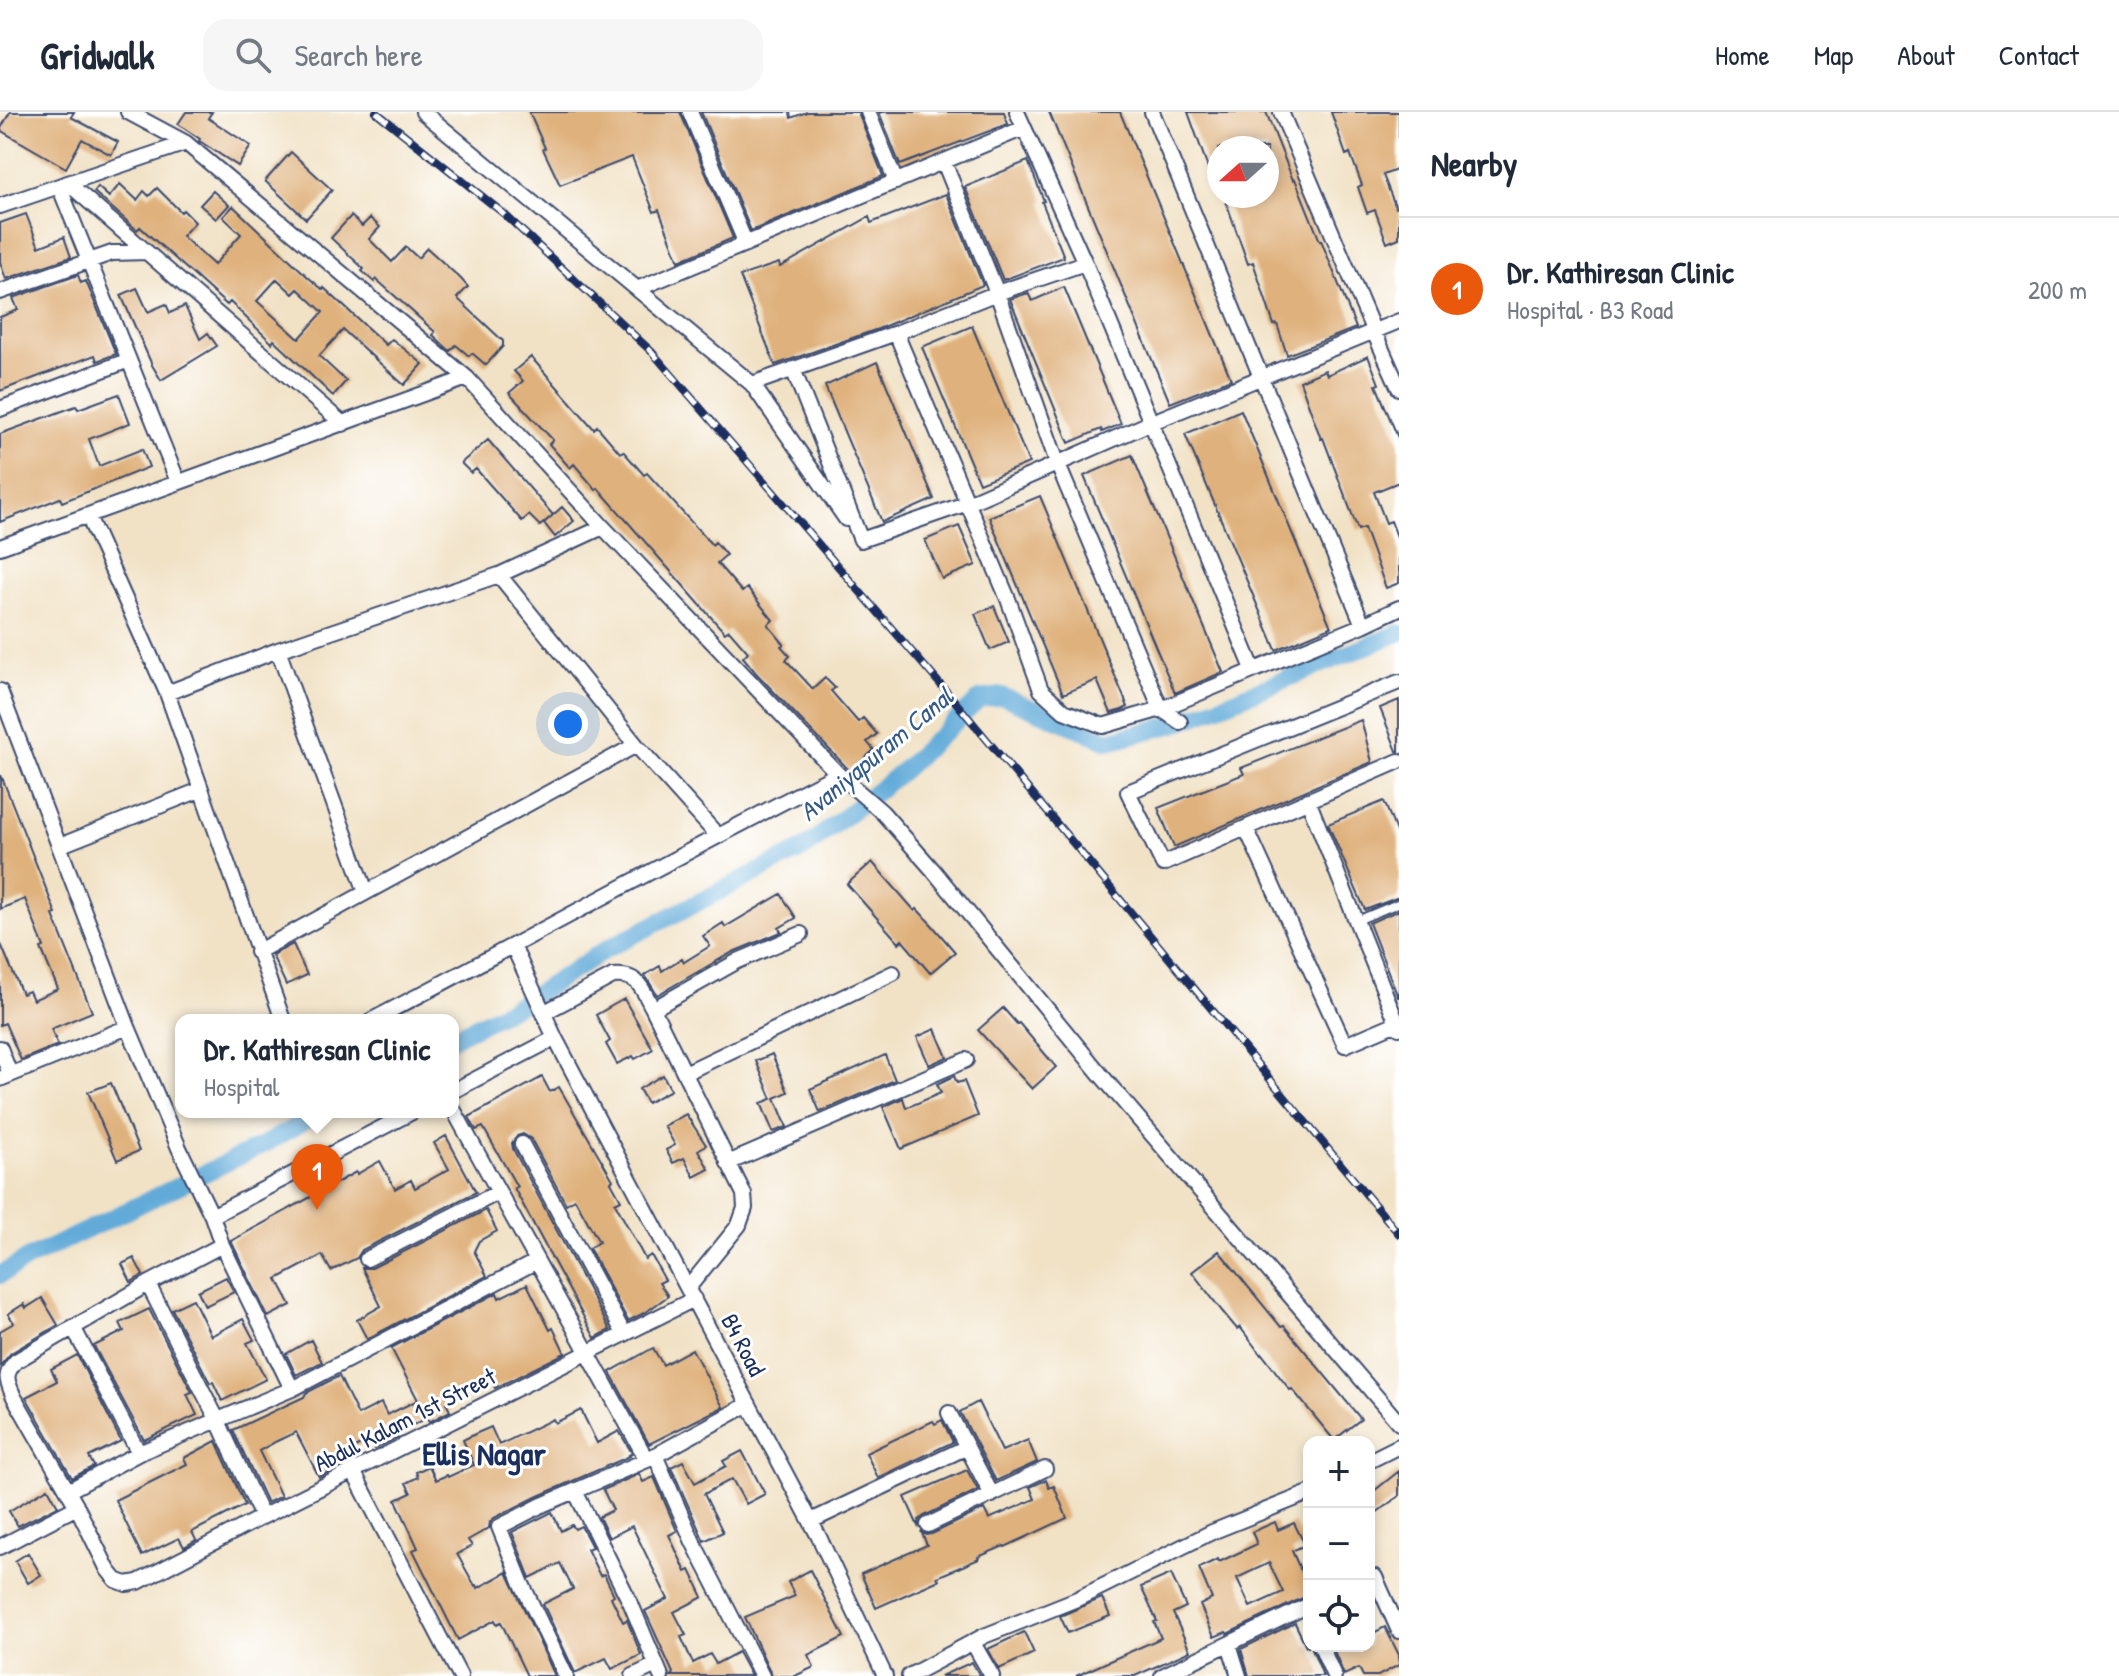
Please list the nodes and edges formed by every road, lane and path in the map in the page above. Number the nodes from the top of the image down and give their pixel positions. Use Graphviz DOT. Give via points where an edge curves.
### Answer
graph roads {
  1 [pos="128,112"];
  2 [pos="423,112"];
  3 [pos="690,112"];
  4 [pos="868,112"];
  5 [pos="1017,112"];
  6 [pos="1152,112"];
  7 [pos="1281,112"];
  8 [pos="1024,128"];
  9 [pos="186,143"];
  10 [pos="944,162"];
  11 [pos="896,182"];
  12 [pos="64,185"];
  13 [pos="0,206"];
  14 [pos="746,244"];
  15 [pos="147,252"];
  16 [pos="89,261"];
  17 [pos="1085,263"];
  18 [pos="637,289"];
  19 [pos="0,292"];
  20 [pos="997,293"];
  21 [pos="1399,321"];
  22 [pos="1374,332"];
  23 [pos="896,333"];
  24 [pos="129,360"];
  25 [pos="793,369"];
  26 [pos="467,378"];
  27 [pos="1261,378"];
  28 [pos="752,384"];
  29 [pos="1399,388"];
  30 [pos="0,409"];
  31 [pos="1150,423"];
  32 [pos="343,424"];
  33 [pos="1058,465"];
  34 [pos="178,482"];
  35 [pos="968,503"];
  36 [pos="88,516"];
  37 [pos="603,527"];
  38 [pos="861,540"];
  39 [pos="0,547"];
  40 [pos="499,575"];
  41 [pos="1399,608"];
  42 [pos="1363,625"];
  43 [pos="278,650"];
  44 [pos="1253,669"];
  45 [pos="1399,682"];
  46 [pos="167,693"];
  47 [pos="0,694"];
  48 [pos="1161,709"];
  49 [pos="1180,722"];
  50 [pos="636,745"];
  51 [pos="1399,761"];
  52 [pos="838,774"];
  53 [pos="200,790"];
  54 [pos="1308,800"];
  55 [pos="1246,828"];
  56 [pos="717,835"];
  57 [pos="59,846"];
  58 [pos="366,892"];
  59 [pos="1399,903"];
  60 [pos="1356,921"];
  61 [pos="801,934"];
  62 [pos="513,946"];
  63 [pos="257,952"];
  64 [pos="893,973"];
  65 [pos="653,1009"];
  66 [pos="543,1010"];
  67 [pos="281,1014"];
  68 [pos="383,1014"];
  69 [pos="1398,1024"];
  70 [pos="128,1027"];
  71 [pos="555,1038"];
  72 [pos="0,1048"];
  73 [pos="966,1060"];
  74 [pos="685,1073"];
  75 [pos="5,1076"];
  76 [pos="459,1088"];
  77 [pos="400,1118"];
  78 [pos="458,1118"];
  79 [pos="522,1144"];
  80 [pos="728,1163"];
  81 [pos="499,1192"];
  82 [pos="212,1216"];
  83 [pos="222,1245"];
  84 [pos="367,1259"];
  85 [pos="537,1261"];
  86 [pos="148,1284"];
  87 [pos="691,1293"];
  88 [pos="73,1327"];
  89 [pos="624,1334"];
  90 [pos="587,1352"];
  91 [pos="292,1389"];
  92 [pos="749,1404"];
  93 [pos="949,1413"];
  94 [pos="218,1421"];
  95 [pos="1399,1423"];
  96 [pos="1399,1446"];
  97 [pos="967,1447"];
  98 [pos="139,1453"];
  99 [pos="651,1457"];
  100 [pos="1375,1458"];
  101 [pos="1045,1469"];
  102 [pos="353,1471"];
  103 [pos="594,1483"];
  104 [pos="68,1491"];
  105 [pos="575,1491"];
  106 [pos="992,1495"];
  107 [pos="1303,1495"];
  108 [pos="77,1507"];
  109 [pos="585,1513"];
  110 [pos="262,1517"];
  111 [pos="811,1521"];
  112 [pos="928,1525"];
  113 [pos="0,1547"];
  114 [pos="1375,1577"];
  115 [pos="1303,1613"];
  116 [pos="1399,1631"];
  117 [pos="973,1643"];
  118 [pos="1229,1644"];
  119 [pos="1324,1652"];
  120 [pos="659,1671"];
  121 [pos="460,1676"];
  122 [pos="566,1676"];
  123 [pos="633,1676"];
  124 [pos="762,1676"];
  125 [pos="885,1676"];
  126 [pos="909,1676"];
  127 [pos="992,1676"];
  128 [pos="1162,1676"];
  129 [pos="1239,1676"];
  130 [pos="1334,1676"];
  1 -- 9 [label="street"];
  2 -- 18 [label="street"];
  3 -- 14 [label="street"];
  4 -- 11 [label="street"];
  5 -- 8 [label="street"];
  6 -- 27 [label="street"];
  7 -- 22 [label="street"];
  8 -- 10 [label="street"];
  8 -- 17 [label="street"];
  9 -- 12 [label="street"];
  9 -- 26 [label="street"];
  10 -- 11 [label="street"];
  10 -- 20 [label="street"];
  11 -- 14 [label="street"];
  12 -- 13 [label="street"];
  12 -- 15 [label="street"];
  12 -- 16 [label="street"];
  14 -- 18 [label="street"];
  15 -- 16 [label="street" via="112,253"];
  15 -- 32 [label="street"];
  16 -- 19 [label="street"];
  16 -- 24 [label="street"];
  17 -- 20 [label="street"];
  17 -- 31 [label="street"];
  18 -- 28 [label="street"];
  20 -- 23 [label="street"];
  20 -- 33 [label="street"];
  21 -- 22 [label="street"];
  22 -- 27 [label="street"];
  22 -- 29 [label="street"];
  23 -- 25 [label="street"];
  23 -- 35 [label="street"];
  24 -- 30 [label="street"];
  24 -- 34 [label="street"];
  25 -- 28 [label="street"];
  25 -- 38 [label="street"];
  26 -- 32 [label="street"];
  26 -- 37 [label="street"];
  27 -- 31 [label="street"];
  27 -- 42 [label="street"];
  28 -- 38 [label="street"];
  31 -- 33 [label="street"];
  31 -- 44 [label="street"];
  32 -- 34 [label="street"];
  33 -- 35 [label="street"];
  33 -- 48 [label="street"];
  34 -- 36 [label="street"];
  35 -- 38 [label="street"];
  35 -- 48 [label="street" via="1041,690 1064,711 1103,726"];
  36 -- 39 [label="street"];
  36 -- 46 [label="street"];
  37 -- 40 [label="street"];
  37 -- 52 [label="street"];
  40 -- 43 [label="street"];
  40 -- 50 [label="street"];
  41 -- 42 [label="street"];
  42 -- 44 [label="street"];
  43 -- 46 [label="street"];
  43 -- 58 [label="street"];
  44 -- 48 [label="street"];
  45 -- 55 [label="street" via="1128,792 1163,864"];
  46 -- 53 [label="street"];
  47 -- 57 [label="street"];
  48 -- 49 [label="street"];
  50 -- 56 [label="street"];
  50 -- 58 [label="street"];
  51 -- 54 [label="street"];
  52 -- 56 [label="street"];
  52 -- 95 [label="street" via="882,812 933,870"];
  53 -- 57 [label="street"];
  53 -- 63 [label="street"];
  54 -- 55 [label="street"];
  54 -- 60 [label="street"];
  55 -- 69 [label="street" via="1345,1045"];
  56 -- 62 [label="street"];
  57 -- 70 [label="street"];
  58 -- 63 [label="street"];
  59 -- 60 [label="lane"];
  60 -- 69 [label="street"];
  61 -- 65 [label="street" via="738,961"];
  62 -- 66 [label="street, B4 Road"];
  62 -- 68 [label="street"];
  63 -- 67 [label="street"];
  64 -- 74 [label="street"];
  65 -- 66 [label="street" via="626,974"];
  65 -- 74 [label="street"];
  66 -- 71 [label="street, B4 Road"];
  70 -- 75 [label="street"];
  70 -- 82 [label="street"];
  71 -- 76 [label="street"];
  71 -- 87 [label="street, B4 Road"];
  72 -- 75 [label="street"];
  73 -- 80 [label="street"];
  74 -- 80 [label="street"];
  77 -- 82 [label="street"];
  78 -- 81 [label="street"];
  79 -- 89 [label="street"];
  80 -- 87 [label="street" via="744,1194 745,1208 739,1225"];
  81 -- 84 [label="street"];
  81 -- 85 [label="street"];
  82 -- 83 [label="street"];
  83 -- 86 [label="street"];
  83 -- 91 [label="street"];
  85 -- 90 [label="street"];
  85 -- 91 [label="street"];
  86 -- 88 [label="street"];
  86 -- 94 [label="street"];
  87 -- 89 [label="street, Abdul Kalam 1st Street"];
  87 -- 92 [label="street, B4 Road"];
  88 -- 98 [label="street"];
  88 -- 104 [label="street" via="16,1361 6,1377"];
  89 -- 90 [label="street, Abdul Kalam 1st Street"];
  90 -- 99 [label="street"];
  90 -- 102 [label="street, Abdul Kalam 1st Street"];
  91 -- 94 [label="street"];
  92 -- 99 [label="street"];
  92 -- 111 [label="street, B4 Road"];
  93 -- 97 [label="street"];
  94 -- 98 [label="street"];
  94 -- 110 [label="street"];
  96 -- 100 [label="street"];
  97 -- 106 [label="street"];
  97 -- 111 [label="street"];
  98 -- 104 [label="street"];
  99 -- 103 [label="street"];
  99 -- 124 [label="street"];
  101 -- 106 [label="street"];
  102 -- 110 [label="street, Abdul Kalam 1st Street"];
  102 -- 121 [label="street"];
  103 -- 105 [label="street"];
  103 -- 109 [label="street"];
  104 -- 108 [label="street"];
  105 -- 109 [label="street"];
  105 -- 122 [label="street" via="499,1527"];
  106 -- 112 [label="street"];
  107 -- 117 [label="street"];
  108 -- 110 [label="street, Abdul Kalam 1st Street" via="108,1570 126,1584"];
  108 -- 113 [label="street"];
  109 -- 120 [label="street"];
  111 -- 125 [label="street, B4 Road"];
  114 -- 116 [label="street"];
  115 -- 118 [label="street"];
  117 -- 126 [label="street"];
  117 -- 127 [label="street"];
  118 -- 128 [label="street"];
  118 -- 129 [label="street"];
  119 -- 130 [label="street"];
  120 -- 123 [label="street"];
}
